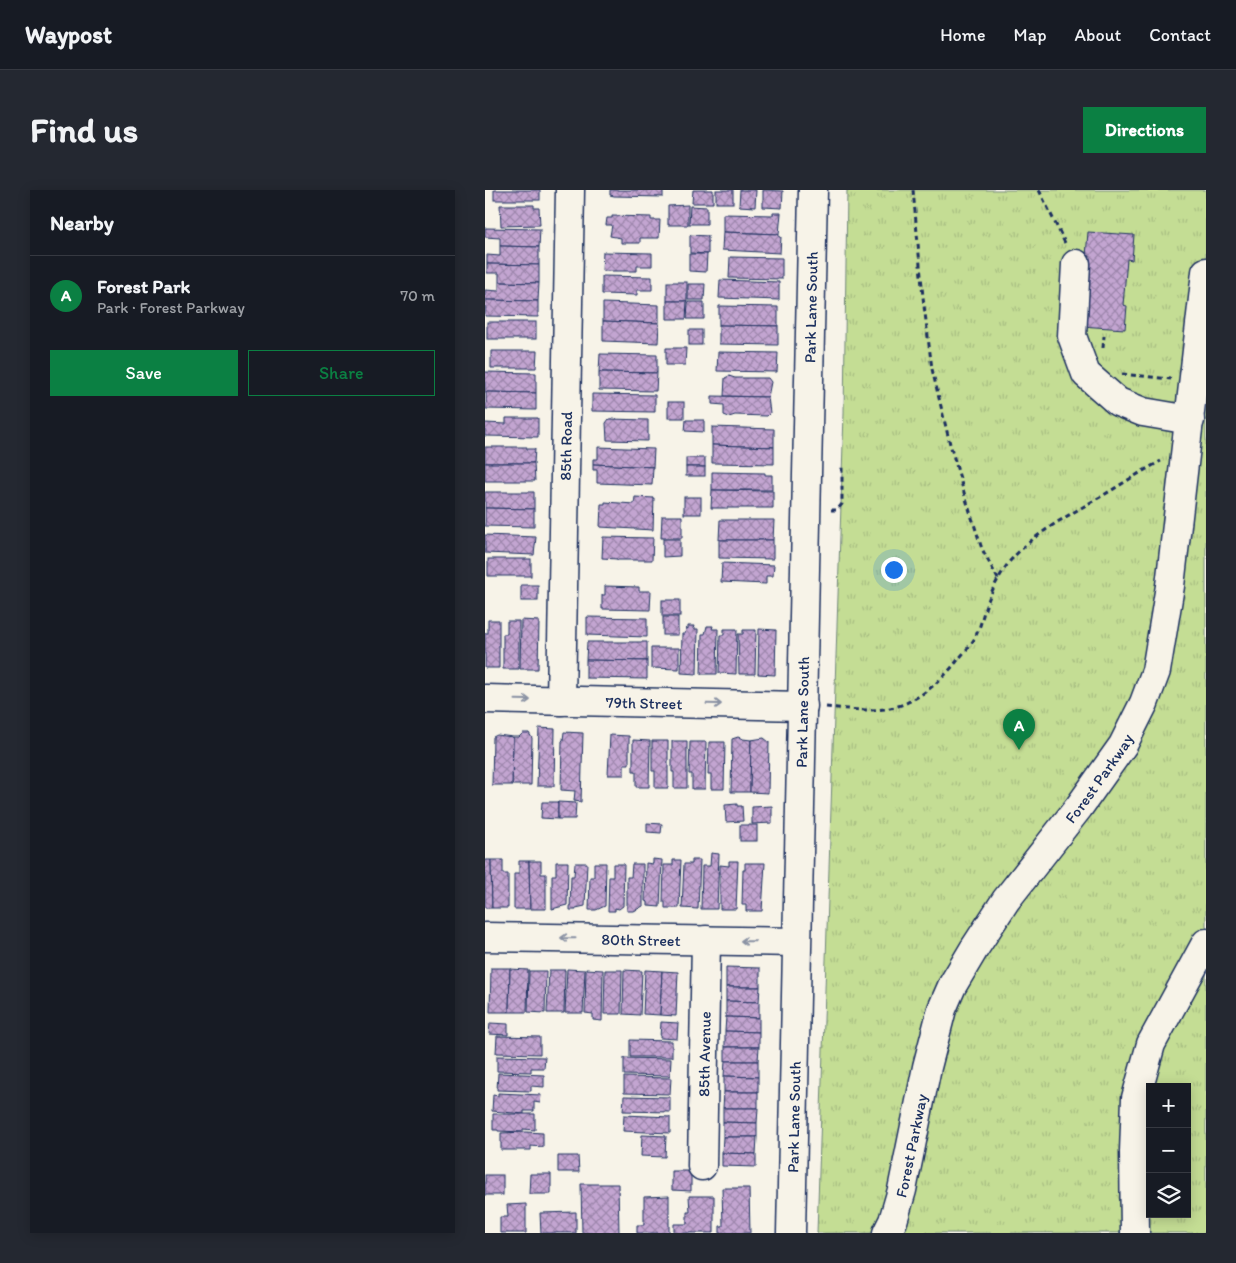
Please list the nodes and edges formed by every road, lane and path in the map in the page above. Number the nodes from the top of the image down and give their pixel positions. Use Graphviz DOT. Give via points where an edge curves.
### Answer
graph roads {
  1 [pos="570,190"];
  2 [pos="813,190"];
  3 [pos="913,190"];
  4 [pos="1039,190"];
  5 [pos="1076,264"];
  6 [pos="1206,280"];
  7 [pos="1104,336"];
  8 [pos="1103,354"];
  9 [pos="1119,373"];
  10 [pos="1174,379"];
  11 [pos="1190,420"];
  12 [pos="1166,459"];
  13 [pos="842,465"];
  14 [pos="831,510"];
  15 [pos="998,579"];
  16 [pos="485,699"];
  17 [pos="561,701"];
  18 [pos="814,706"];
  19 [pos="485,937"];
  20 [pos="706,940"];
  21 [pos="796,942"];
  22 [pos="1206,943"];
  23 [pos="702,1166"];
  24 [pos="791,1233"];
  25 [pos="887,1233"];
  26 [pos="1135,1233"];
  1 -- 17 [label="street, 85th Road"];
  2 -- 18 [label="street, Park Lane South"];
  3 -- 15 [label="path" via="933,370 965,496 983,549"];
  4 -- 5 [label="path"];
  5 -- 11 [label="street" via="1072,336 1086,374 1118,402 1143,412"];
  6 -- 11 [label="street, Forest Parkway"];
  7 -- 8 [label="path"];
  9 -- 10 [label="path"];
  11 -- 25 [label="street, Forest Parkway" via="1156,671 1123,745 1006,900 952,986 942,1009 902,1190"];
  12 -- 15 [label="path" via="1031,540 1009,562"];
  13 -- 14 [label="path" via="842,504 837,510"];
  15 -- 18 [label="path" via="977,634 951,669 927,690 898,706 880,709"];
  16 -- 17 [label="street, 79th Street, one-way"];
  17 -- 18 [label="street, 79th Street, one-way"];
  18 -- 21 [label="street, Park Lane South"];
  20 -- 19 [label="street, 80th Street, one-way"];
  21 -- 20 [label="street, 80th Street, one-way"];
  20 -- 23 [label="street, 85th Avenue"];
  21 -- 24 [label="street, Park Lane South"];
  22 -- 26 [label="street" via="1151,1044 1136,1098"];
}
